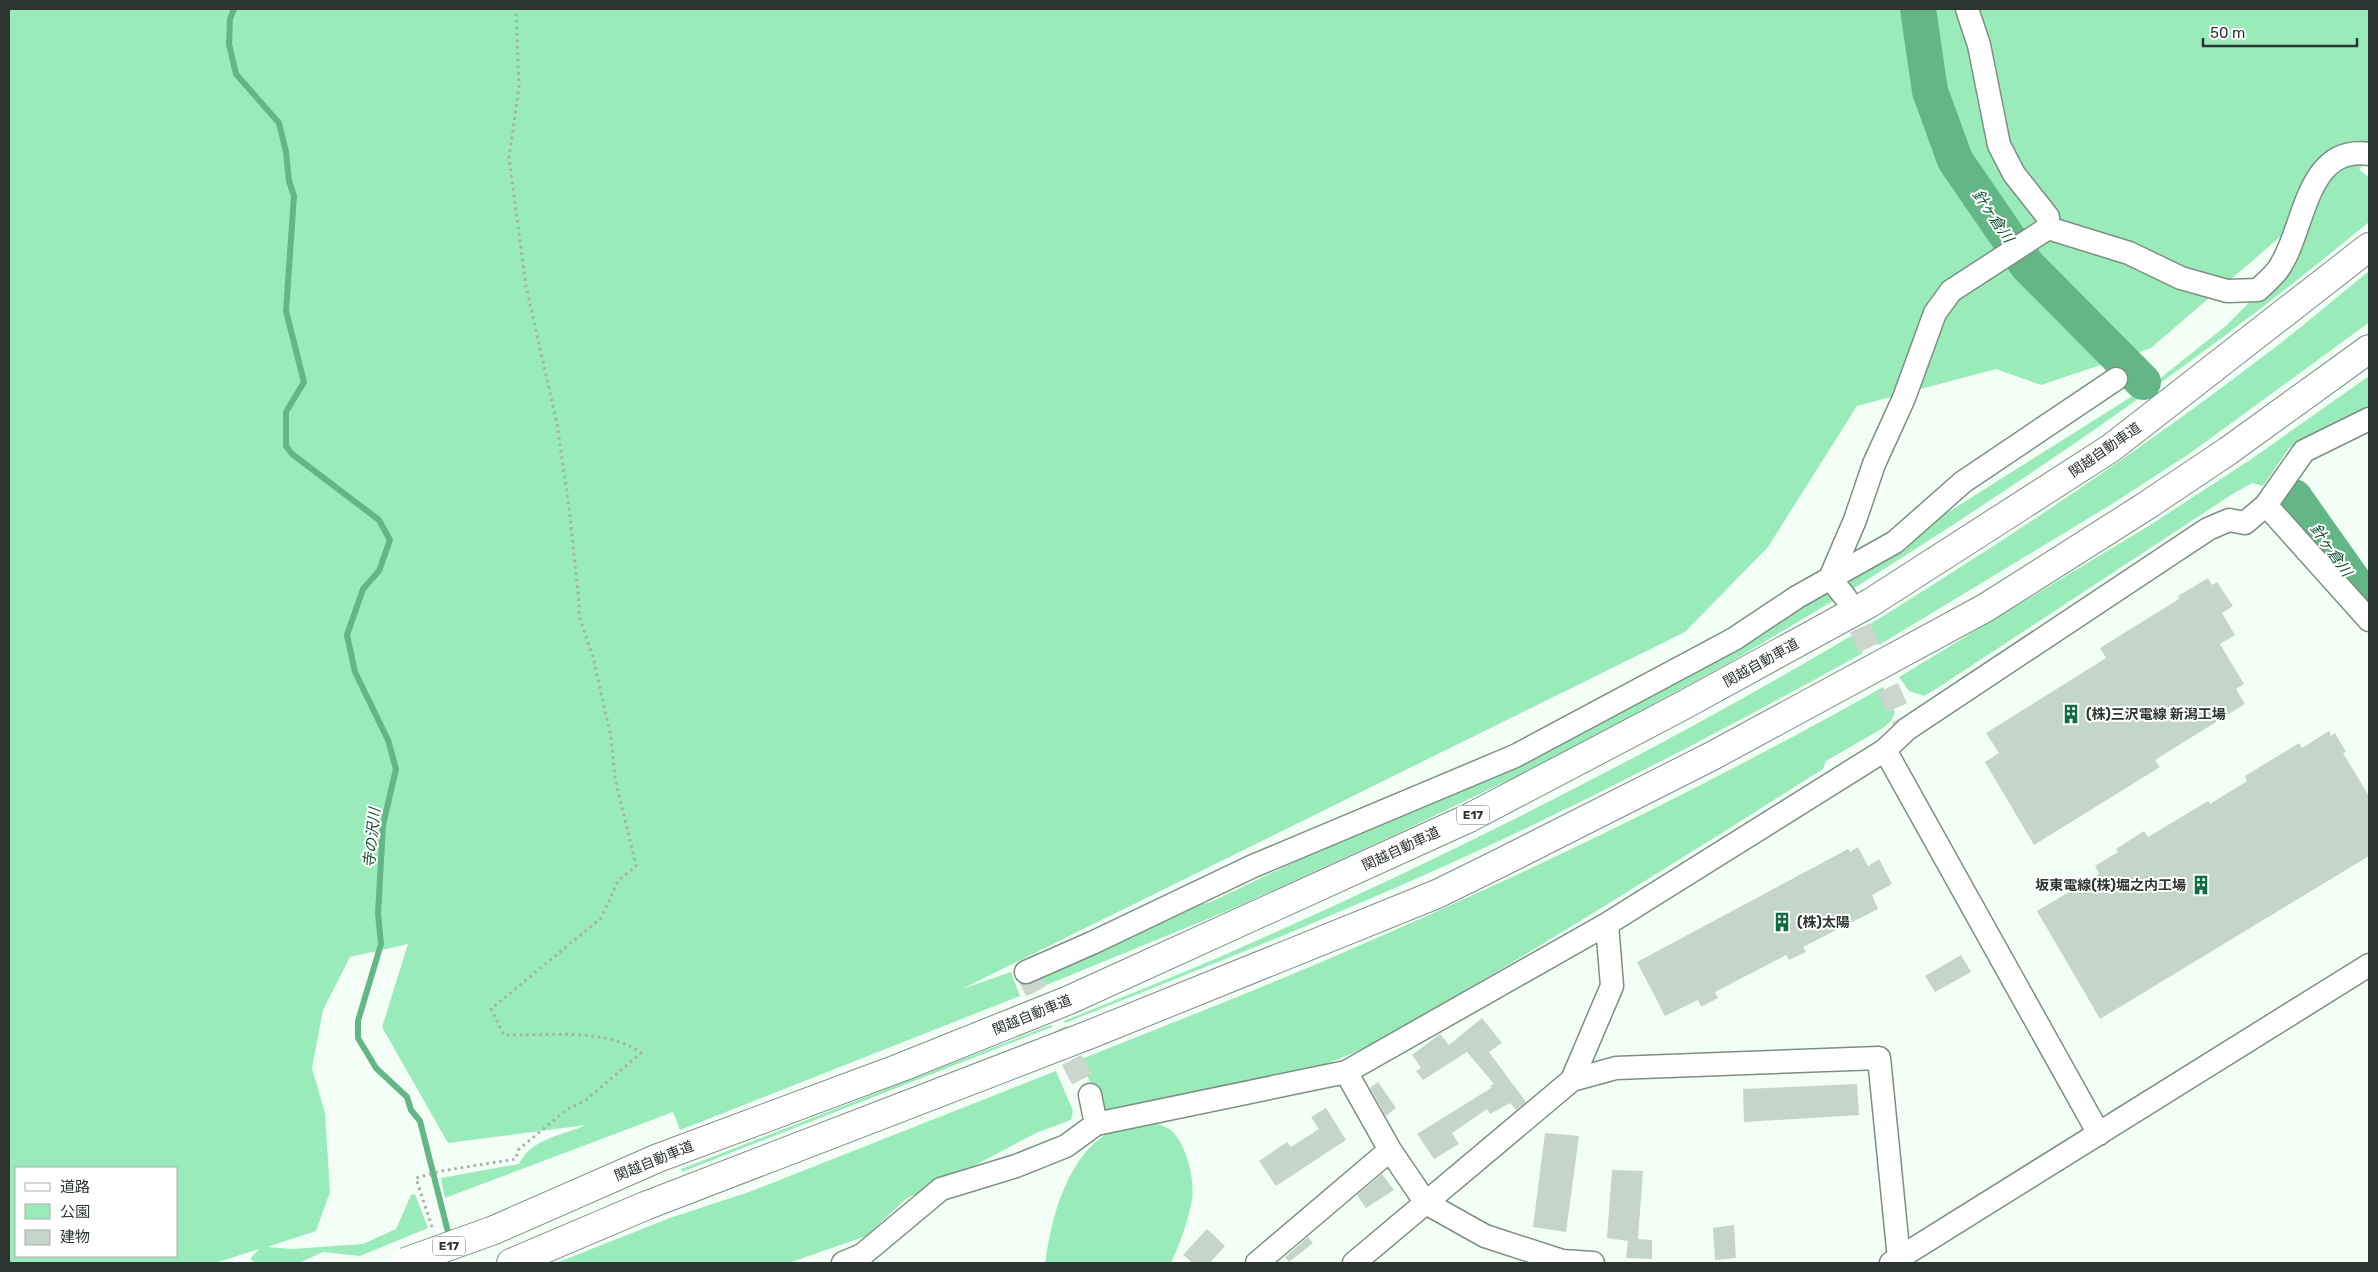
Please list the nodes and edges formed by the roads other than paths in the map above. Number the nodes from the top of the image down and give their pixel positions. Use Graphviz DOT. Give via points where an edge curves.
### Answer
graph roads {
  1 [pos="1967,9"];
  2 [pos="2369,154"];
  3 [pos="2048,228"];
  4 [pos="2369,247"];
  5 [pos="2369,349"];
  6 [pos="2116,379"];
  7 [pos="2369,419"];
  8 [pos="2266,505"];
  9 [pos="1830,578"];
  10 [pos="1846,598"];
  11 [pos="2369,620"];
  12 [pos="1885,750"];
  13 [pos="1607,924"];
  14 [pos="2369,965"];
  15 [pos="1026,972"];
  16 [pos="1346,1072"];
  17 [pos="1572,1080"];
  18 [pos="1090,1095"];
  19 [pos="1096,1124"];
  20 [pos="2099,1134"];
  21 [pos="1390,1150"];
  22 [pos="1426,1203"];
  23 [pos="1895,1261"];
  24 [pos="403,1262"];
  25 [pos="512,1263"];
  26 [pos="844,1263"];
  27 [pos="1257,1263"];
  28 [pos="1354,1263"];
  29 [pos="1593,1263"];
  1 -- 3 [label="street" via="1979,45 1999,145 2014,174 2048,217"];
  2 -- 3 [label="street" via="2359,152 2337,158 2314,182 2279,268 2258,290 2226,291 2181,278 2129,253"];
  3 -- 9 [label="street" via="1951,291 1935,313"];
  4 -- 24 [label="highway, 関越自動車道 / E17, bridge" via="2111,448 1870,603 1469,818 1069,1000 902,1067 658,1158 494,1230"];
  5 -- 25 [label="highway" via="2228,451 1985,608 1712,756 1500,864 1437,894 1100,1031 645,1206"];
  6 -- 9 [label="street" via="1963,482 1895,542"];
  7 -- 8 [label="street" via="2304,451"];
  8 -- 11 [label="street"];
  8 -- 12 [label="street" via="2245,523 2229,520 2208,529 1907,729"];
  9 -- 10 [label="street"];
  9 -- 15 [label="street" via="1734,639 1515,756 1251,867"];
  12 -- 13 [label="street"];
  12 -- 20 [label="street"];
  13 -- 16 [label="street"];
  13 -- 17 [label="street" via="1612,986"];
  14 -- 20 [label="street"];
  16 -- 19 [label="street"];
  16 -- 21 [label="street"];
  17 -- 22 [label="street"];
  17 -- 23 [label="street" via="1616,1068 1879,1058"];
  18 -- 19 [label="street"];
  19 -- 26 [label="street" via="1066,1146 1016,1166 941,1189 862,1255"];
  20 -- 23 [label="street"];
  21 -- 22 [label="street"];
  21 -- 27 [label="street"];
  22 -- 28 [label="street"];
  22 -- 29 [label="street" via="1485,1236 1562,1261"];
}
